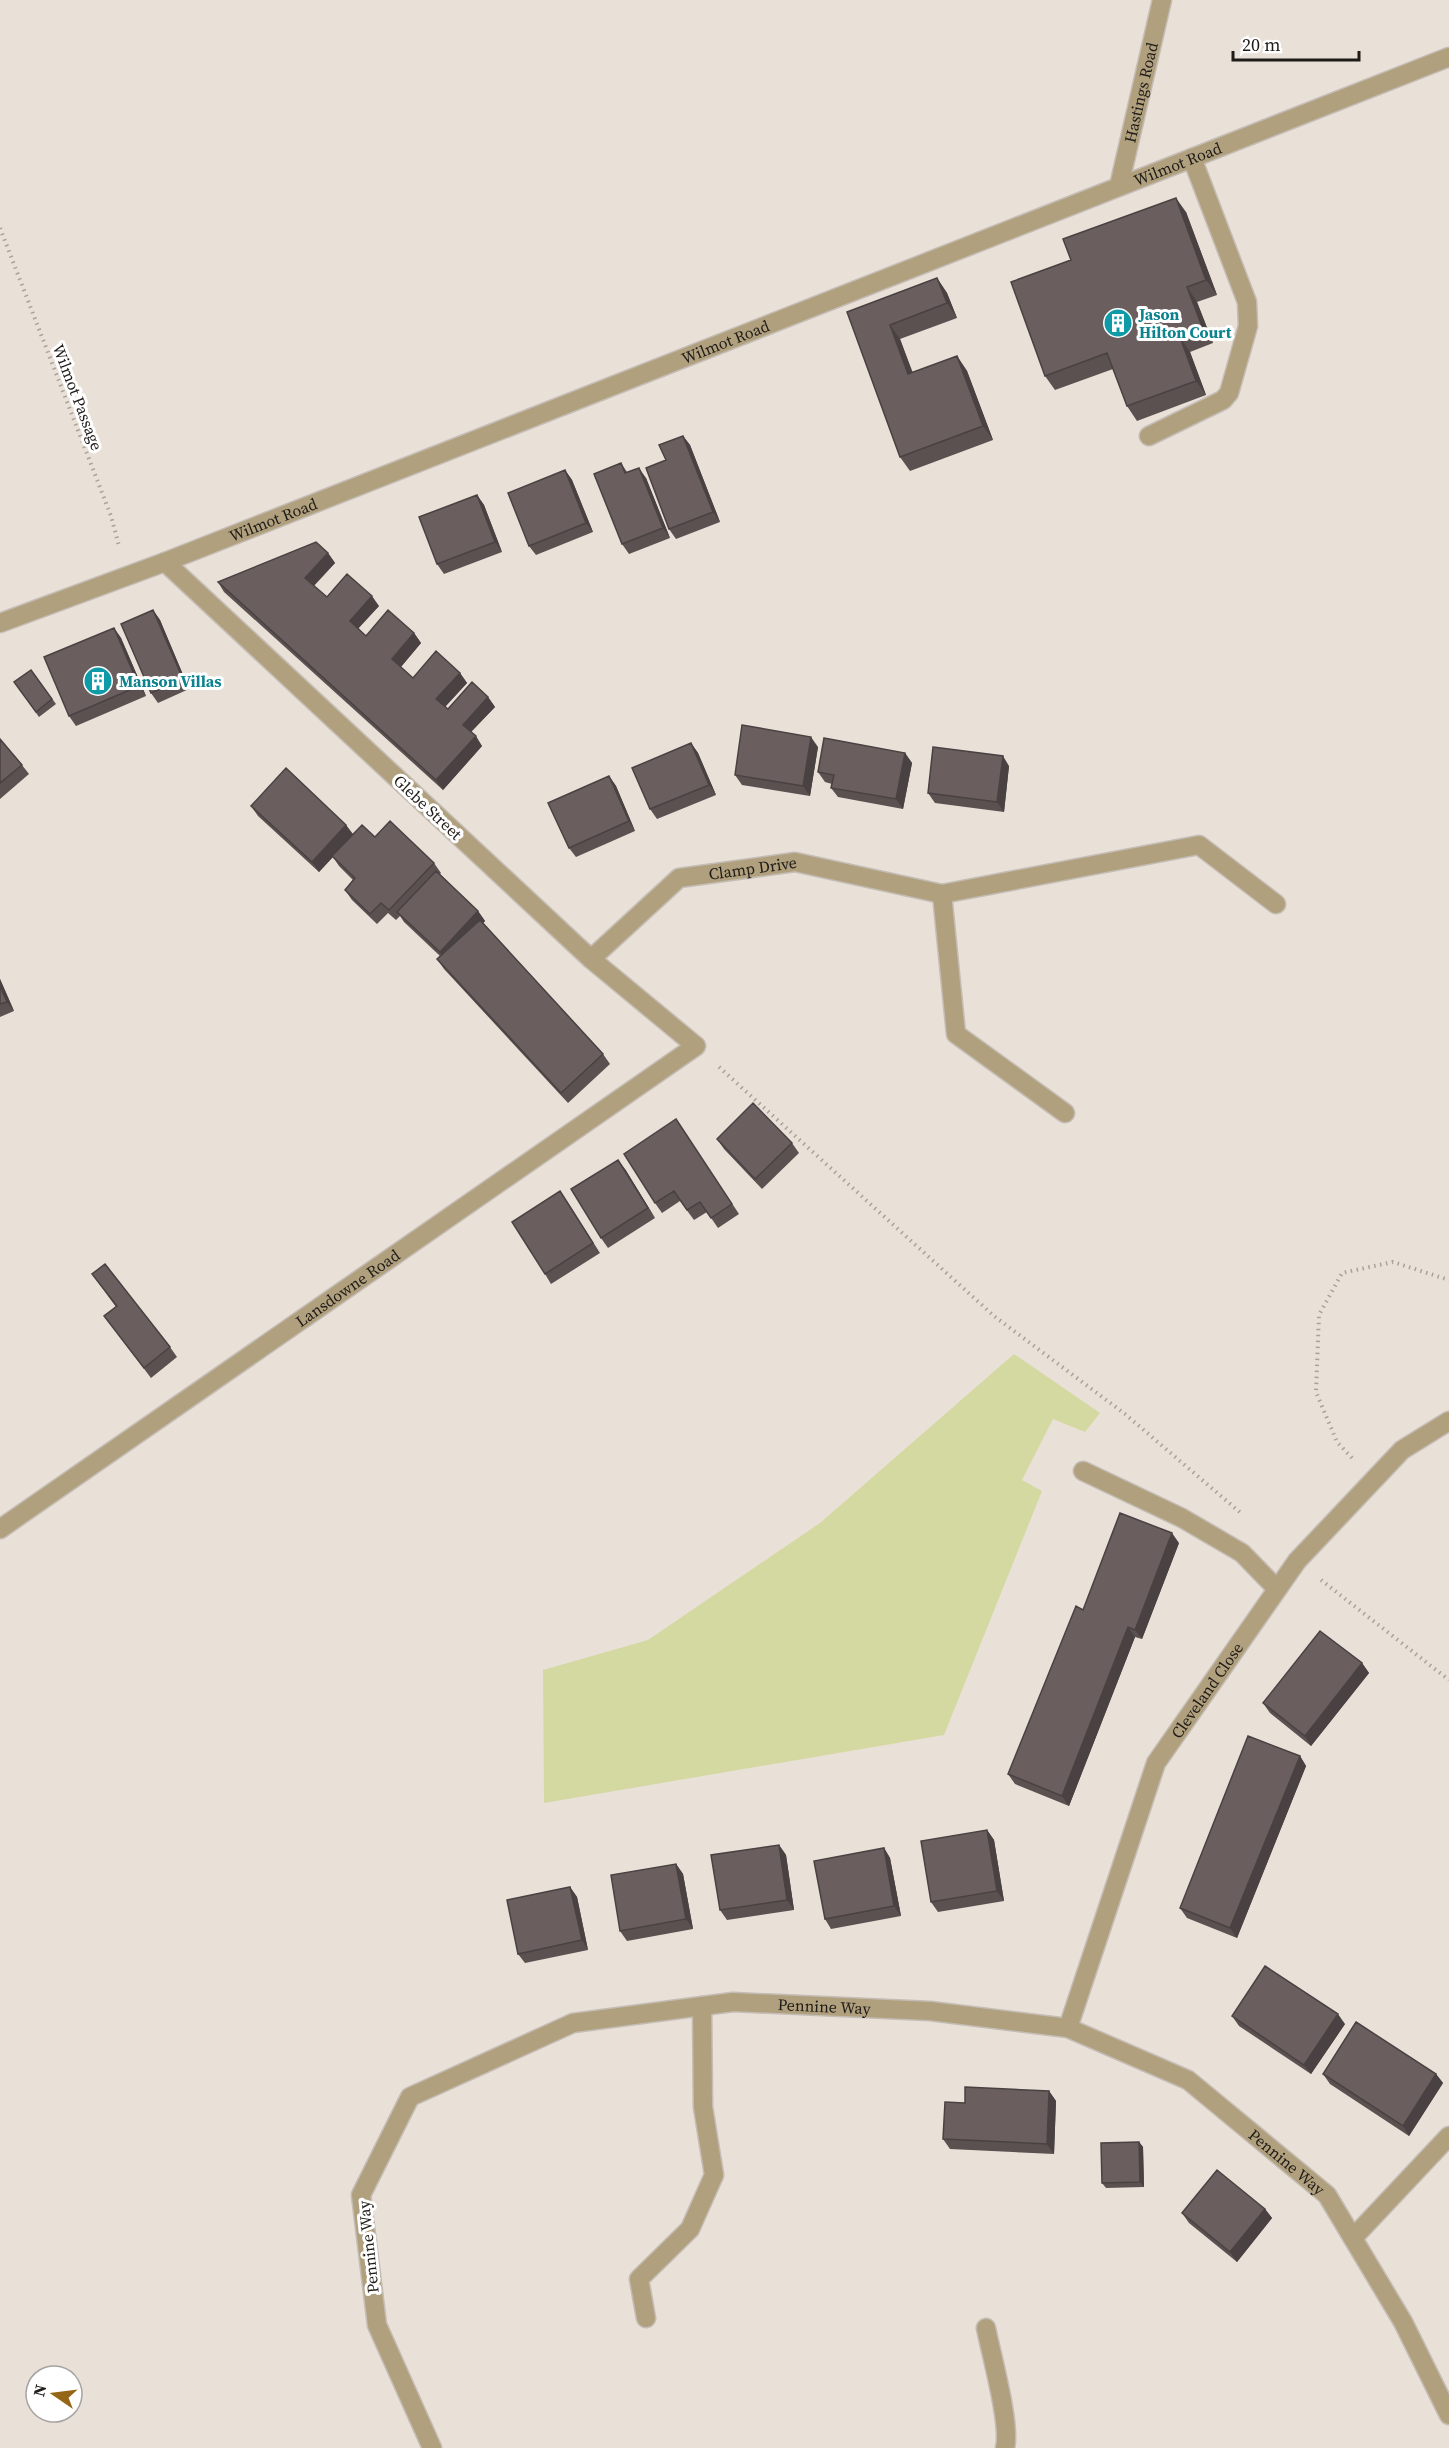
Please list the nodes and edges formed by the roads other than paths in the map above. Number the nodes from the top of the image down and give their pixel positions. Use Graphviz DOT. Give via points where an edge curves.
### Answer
graph roads {
  1 [pos="1162,0"];
  2 [pos="1449,57"];
  3 [pos="1192,158"];
  4 [pos="1119,186"];
  5 [pos="1149,436"];
  6 [pos="165,562"];
  7 [pos="0,623"];
  8 [pos="942,894"];
  9 [pos="1276,904"];
  10 [pos="591,959"];
  11 [pos="696,1046"];
  12 [pos="1065,1113"];
  13 [pos="1449,1421"];
  14 [pos="1083,1471"];
  15 [pos="0,1529"];
  16 [pos="1277,1589"];
  17 [pos="702,2006"];
  18 [pos="1068,2028"];
  19 [pos="1449,2136"];
  20 [pos="1353,2238"];
  21 [pos="646,2318"];
  22 [pos="986,2328"];
  23 [pos="1449,2415"];
  24 [pos="432,2448"];
  25 [pos="1005,2448"];
  1 -- 4 [label="street, Hastings Road"];
  2 -- 3 [label="street, Wilmot Road"];
  3 -- 4 [label="street, Wilmot Road"];
  3 -- 5 [label="street" via="1246,302 1248,326 1229,393 1223,400"];
  4 -- 6 [label="street, Wilmot Road"];
  6 -- 7 [label="street, Wilmot Road"];
  6 -- 10 [label="street, Glebe Street"];
  8 -- 9 [label="street, Clamp Drive" via="1198,845"];
  8 -- 10 [label="street, Clamp Drive" via="795,862 679,878"];
  8 -- 12 [label="street" via="956,1034"];
  10 -- 11 [label="street, Glebe Street"];
  11 -- 15 [label="street, Lansdowne Road"];
  13 -- 16 [label="street, Cleveland Close" via="1402,1450 1297,1561"];
  14 -- 16 [label="street" via="1182,1518 1242,1552"];
  16 -- 18 [label="street, Cleveland Close" via="1156,1763"];
  17 -- 18 [label="street, Pennine Way" via="733,2002 930,2011"];
  17 -- 21 [label="street" via="703,2107 714,2175 690,2229 639,2279"];
  17 -- 24 [label="street, Pennine Way" via="573,2023 410,2097 361,2195 377,2325"];
  18 -- 20 [label="street, Pennine Way" via="1188,2080 1327,2195"];
  19 -- 20 [label="street"];
  20 -- 23 [label="street, Pennine Way" via="1403,2322"];
  22 -- 25 [label="street" via="1003,2414"];
}
